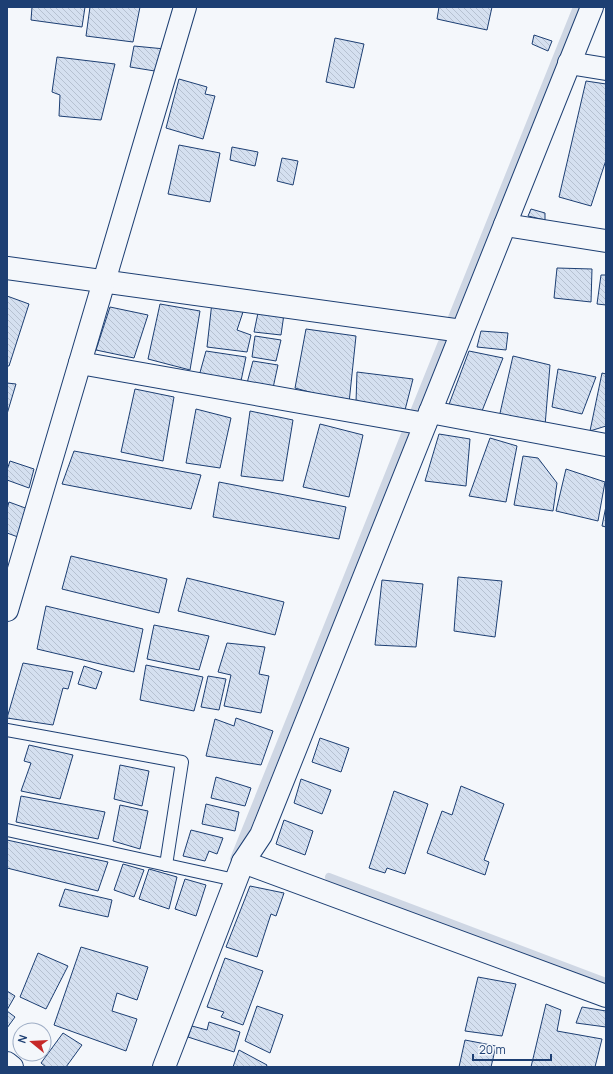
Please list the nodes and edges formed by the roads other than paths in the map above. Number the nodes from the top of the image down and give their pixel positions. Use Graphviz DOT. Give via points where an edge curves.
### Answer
graph roads {
  1 [pos="185,7"];
  2 [pos="592,7"];
  3 [pos="569,63"];
  4 [pos="606,69"];
  5 [pos="505,224"];
  6 [pos="606,241"];
  7 [pos="7,268"];
  8 [pos="104,281"];
  9 [pos="462,331"];
  10 [pos="80,362"];
  11 [pos="427,418"];
  12 [pos="606,445"];
  13 [pos="7,608"];
  14 [pos="7,730"];
  15 [pos="7,830"];
  16 [pos="166,865"];
  17 [pos="239,871"];
  18 [pos="606,996"];
  19 [pos="7,1063"];
  20 [pos="12,1067"];
  21 [pos="164,1067"];
  1 -- 8 [label="street"];
  2 -- 3 [label="street"];
  3 -- 4 [label="street"];
  3 -- 5 [label="street"];
  5 -- 6 [label="street"];
  5 -- 9 [label="street"];
  7 -- 8 [label="street"];
  8 -- 9 [label="street"];
  8 -- 10 [label="street"];
  9 -- 11 [label="street"];
  10 -- 11 [label="street"];
  10 -- 13 [label="street"];
  11 -- 12 [label="street"];
  11 -- 17 [label="street" via="261,834"];
  14 -- 16 [label="lane" via="182,762"];
  15 -- 16 [label="lane"];
  16 -- 17 [label="lane"];
  17 -- 18 [label="street"];
  17 -- 21 [label="street"];
  19 -- 20 [label="street"];
}
